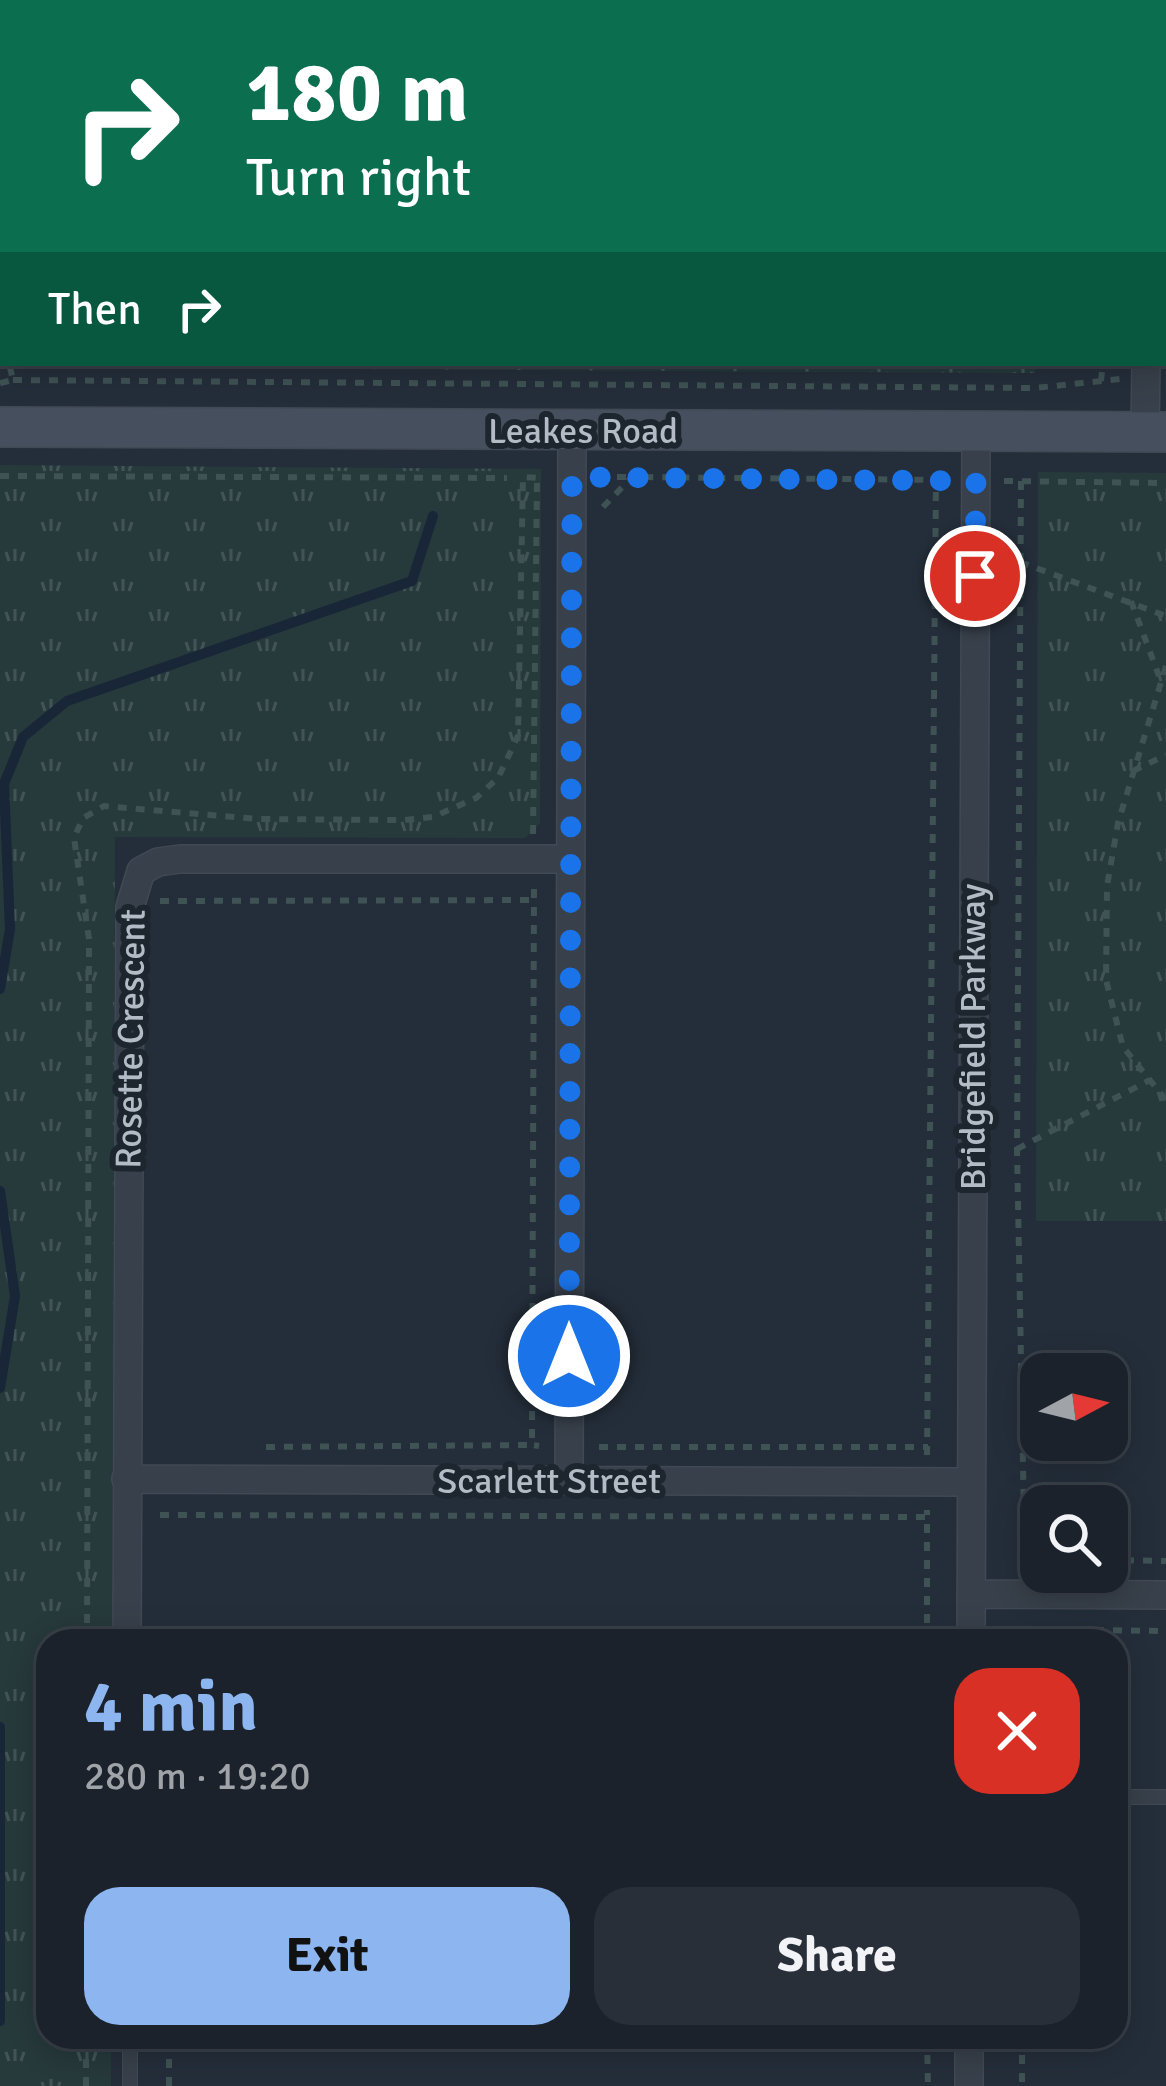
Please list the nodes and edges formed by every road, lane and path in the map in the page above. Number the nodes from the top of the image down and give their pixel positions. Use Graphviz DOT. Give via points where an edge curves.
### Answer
graph roads {
  1 [pos="10,366"];
  2 [pos="1103,366"];
  3 [pos="1146,370"];
  4 [pos="14,380"];
  5 [pos="1101,381"];
  6 [pos="0,382"];
  7 [pos="0,427"];
  8 [pos="572,431"];
  9 [pos="1155,432"];
  10 [pos="976,434"];
  11 [pos="0,476"];
  12 [pos="572,477"];
  13 [pos="632,477"];
  14 [pos="507,478"];
  15 [pos="537,478"];
  16 [pos="936,480"];
  17 [pos="976,481"];
  18 [pos="1021,481"];
  19 [pos="1166,483"];
  20 [pos="603,507"];
  21 [pos="1020,562"];
  22 [pos="1131,601"];
  23 [pos="1166,616"];
  24 [pos="1166,666"];
  25 [pos="1160,678"];
  26 [pos="1166,755"];
  27 [pos="1133,771"];
  28 [pos="533,859"];
  29 [pos="571,859"];
  30 [pos="534,900"];
  31 [pos="132,901"];
  32 [pos="1150,1080"];
  33 [pos="1166,1100"];
  34 [pos="1017,1149"];
  35 [pos="532,1445"];
  36 [pos="253,1447"];
  37 [pos="569,1447"];
  38 [pos="928,1447"];
  39 [pos="127,1479"];
  40 [pos="569,1481"];
  41 [pos="927,1482"];
  42 [pos="971,1482"];
  43 [pos="1024,1485"];
  44 [pos="160,1515"];
  45 [pos="927,1517"];
  46 [pos="1128,1560"];
  47 [pos="1166,1561"];
  48 [pos="972,1594"];
  49 [pos="1025,1594"];
  50 [pos="1166,1595"];
  51 [pos="87,1629"];
  52 [pos="127,1629"];
  53 [pos="927,1629"];
  54 [pos="971,1629"];
  55 [pos="1023,1629"];
  56 [pos="1128,1630"];
  57 [pos="1166,1631"];
  58 [pos="1128,1797"];
  59 [pos="1166,1797"];
  60 [pos="86,2049"];
  61 [pos="130,2049"];
  62 [pos="170,2049"];
  63 [pos="927,2049"];
  64 [pos="970,2049"];
  65 [pos="1022,2049"];
  66 [pos="86,2086"];
  67 [pos="130,2086"];
  68 [pos="169,2086"];
  69 [pos="928,2086"];
  70 [pos="969,2086"];
  71 [pos="1022,2086"];
  1 -- 4 [label="path"];
  2 -- 5 [label="path"];
  3 -- 5 [label="path"];
  3 -- 9 [label="street"];
  4 -- 5 [label="path" via="1015,388"];
  4 -- 6 [label="path"];
  7 -- 8 [label="street, Leakes Road"];
  8 -- 10 [label="street, Leakes Road"];
  8 -- 12 [label="street"];
  9 -- 10 [label="street, Leakes Road"];
  10 -- 17 [label="street, Bridgefield Parkway"];
  11 -- 14 [label="path"];
  12 -- 13 [label="path"];
  12 -- 15 [label="path"];
  12 -- 29 [label="street"];
  13 -- 16 [label="path"];
  13 -- 20 [label="path"];
  15 -- 28 [label="path"];
  15 -- 51 [label="path" via="523,477 518,736 498,778 476,798 433,818 406,820 104,806 83,818 74,838 88,940"];
  16 -- 17 [label="path"];
  16 -- 38 [label="path"];
  17 -- 18 [label="path"];
  17 -- 42 [label="street, Bridgefield Parkway"];
  18 -- 19 [label="path"];
  18 -- 21 [label="path"];
  21 -- 22 [label="path"];
  21 -- 34 [label="path"];
  22 -- 23 [label="path"];
  22 -- 25 [label="path"];
  24 -- 25 [label="path"];
  25 -- 27 [label="path"];
  26 -- 27 [label="path"];
  27 -- 32 [label="path" via="1107,886 1106,980 1123,1047"];
  28 -- 29 [label="street, Rosette Crescent"];
  28 -- 30 [label="path"];
  28 -- 31 [label="street, Rosette Crescent" via="179,859 141,871"];
  29 -- 37 [label="street"];
  30 -- 31 [label="path"];
  30 -- 35 [label="path"];
  31 -- 39 [label="street, Rosette Crescent"];
  32 -- 33 [label="path"];
  32 -- 34 [label="path"];
  34 -- 43 [label="path"];
  35 -- 36 [label="path"];
  35 -- 37 [label="path"];
  37 -- 38 [label="path"];
  37 -- 40 [label="street"];
  38 -- 41 [label="path"];
  39 -- 40 [label="street, Scarlett Street"];
  39 -- 52 [label="street, Rosette Crescent"];
  40 -- 41 [label="street, Scarlett Street"];
  41 -- 42 [label="street, Scarlett Street"];
  41 -- 45 [label="path"];
  42 -- 48 [label="street, Bridgefield Parkway"];
  44 -- 45 [label="path"];
  45 -- 53 [label="path"];
  46 -- 47 [label="path"];
  48 -- 49 [label="street"];
  48 -- 54 [label="street, Bridgefield Parkway"];
  49 -- 50 [label="street"];
  49 -- 55 [label="path"];
  56 -- 57 [label="path"];
  58 -- 59 [label="lane"];
  60 -- 66 [label="path"];
  61 -- 67 [label="lane"];
  62 -- 68 [label="path"];
  63 -- 69 [label="path"];
  64 -- 70 [label="street"];
  65 -- 71 [label="path"];
}
